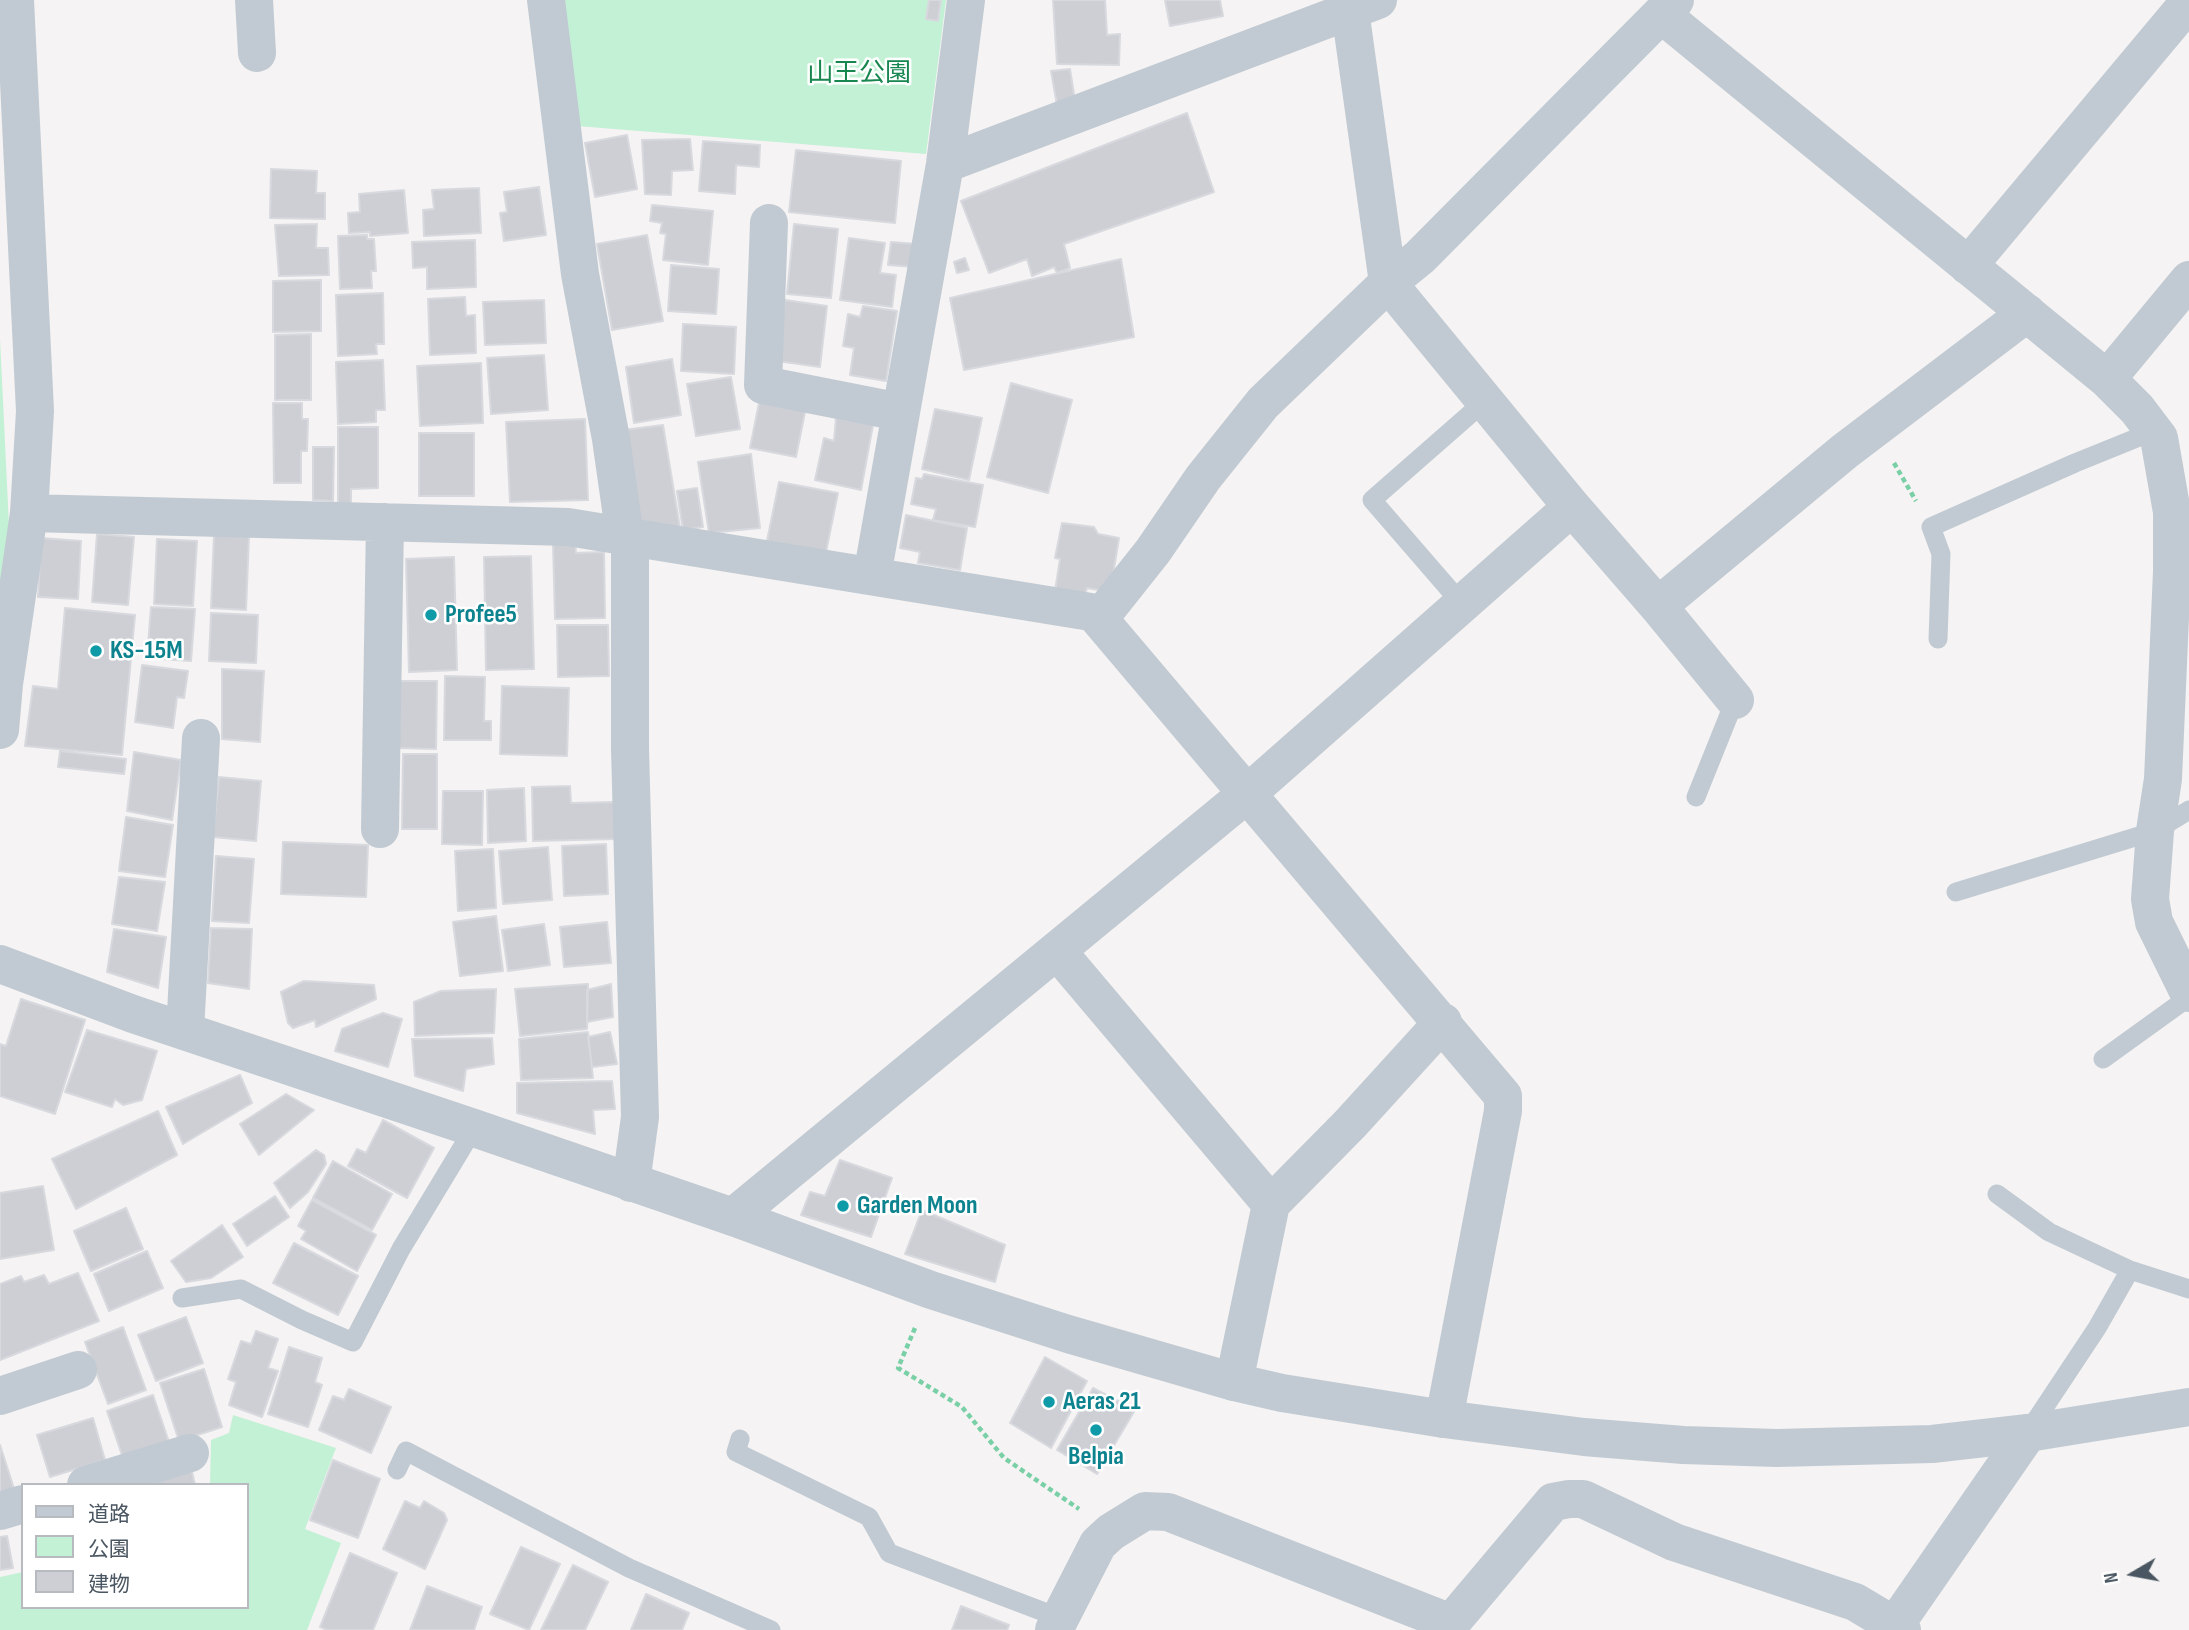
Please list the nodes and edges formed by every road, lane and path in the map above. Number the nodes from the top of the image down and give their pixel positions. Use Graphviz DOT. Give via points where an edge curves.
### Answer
graph roads {
  1 [pos="15,0"];
  2 [pos="254,0"];
  3 [pos="546,0"];
  4 [pos="966,0"];
  5 [pos="2189,2"];
  6 [pos="1359,4"];
  7 [pos="1668,7"];
  8 [pos="257,53"];
  9 [pos="945,164"];
  10 [pos="769,223"];
  11 [pos="1968,266"];
  12 [pos="2189,280"];
  13 [pos="1388,283"];
  14 [pos="2027,313"];
  15 [pos="2107,379"];
  16 [pos="1485,401"];
  17 [pos="900,412"];
  18 [pos="1874,429"];
  19 [pos="2154,431"];
  20 [pos="1572,507"];
  21 [pos="1920,508"];
  22 [pos="29,513"];
  23 [pos="385,522"];
  24 [pos="627,537"];
  25 [pos="872,576"];
  26 [pos="1462,604"];
  27 [pos="1658,606"];
  28 [pos="1094,613"];
  29 [pos="1938,639"];
  30 [pos="1735,700"];
  31 [pos="0,730"];
  32 [pos="201,738"];
  33 [pos="1248,793"];
  34 [pos="1696,797"];
  35 [pos="2189,810"];
  36 [pos="380,830"];
  37 [pos="2155,831"];
  38 [pos="1956,892"];
  39 [pos="1058,951"];
  40 [pos="0,964"];
  41 [pos="2189,995"];
  42 [pos="1443,1022"];
  43 [pos="185,1031"];
  44 [pos="2103,1059"];
  45 [pos="474,1128"];
  46 [pos="631,1183"];
  47 [pos="1997,1194"];
  48 [pos="1271,1204"];
  49 [pos="733,1217"];
  50 [pos="2130,1270"];
  51 [pos="2189,1289"];
  52 [pos="182,1298"];
  53 [pos="898,1368"];
  54 [pos="78,1370"];
  55 [pos="1234,1382"];
  56 [pos="0,1396"];
  57 [pos="2189,1407"];
  58 [pos="1444,1419"];
  59 [pos="2028,1433"];
  60 [pos="740,1439"];
  61 [pos="190,1453"];
  62 [pos="397,1470"];
  63 [pos="92,1483"];
  64 [pos="1071,1503"];
  65 [pos="21,1505"];
  66 [pos="0,1511"];
  67 [pos="1057,1624"];
  68 [pos="1899,1628"];
  69 [pos="771,1630"];
  1 -- 22 [label="street" via="35,411"];
  2 -- 8 [label="street"];
  3 -- 24 [label="street" via="580,274"];
  4 -- 9 [label="street"];
  5 -- 11 [label="street"];
  6 -- 9 [label="street"];
  6 -- 13 [label="street"];
  7 -- 11 [label="street"];
  7 -- 13 [label="street" via="1420,257"];
  9 -- 17 [label="street"];
  10 -- 17 [label="street" via="763,385"];
  11 -- 14 [label="street"];
  12 -- 15 [label="street"];
  13 -- 16 [label="street"];
  13 -- 28 [label="street" via="1263,402 1103,614"];
  14 -- 15 [label="street"];
  14 -- 18 [label="street"];
  15 -- 19 [label="street"];
  16 -- 20 [label="street"];
  16 -- 26 [label="lane" via="1372,500"];
  17 -- 25 [label="street"];
  18 -- 21 [label="path"];
  18 -- 27 [label="street"];
  19 -- 29 [label="lane" via="1931,527 1941,554"];
  19 -- 37 [label="street" via="2172,512 2163,779"];
  20 -- 26 [label="street"];
  20 -- 27 [label="street"];
  22 -- 23 [label="street"];
  22 -- 31 [label="street"];
  23 -- 24 [label="street" via="568,527"];
  23 -- 36 [label="street"];
  24 -- 25 [label="street"];
  24 -- 46 [label="street" via="640,1117"];
  25 -- 28 [label="street" via="1007,594"];
  26 -- 33 [label="street"];
  27 -- 30 [label="street"];
  28 -- 33 [label="street"];
  30 -- 34 [label="lane"];
  32 -- 43 [label="street"];
  33 -- 39 [label="street"];
  33 -- 42 [label="street"];
  35 -- 37 [label="lane"];
  37 -- 38 [label="lane"];
  37 -- 41 [label="street" via="2150,899 2154,922"];
  39 -- 48 [label="street"];
  39 -- 49 [label="street"];
  40 -- 43 [label="street"];
  41 -- 44 [label="lane"];
  42 -- 48 [label="street"];
  42 -- 58 [label="street" via="1503,1096"];
  43 -- 45 [label="street"];
  45 -- 46 [label="street"];
  45 -- 52 [label="lane" via="401,1249 353,1342 241,1289"];
  46 -- 49 [label="street"];
  47 -- 50 [label="lane" via="2049,1232"];
  48 -- 55 [label="street"];
  49 -- 55 [label="street" via="931,1290"];
  50 -- 51 [label="lane"];
  50 -- 59 [label="lane"];
  53 -- 64 [label="path" via="961,1407 1004,1458"];
  54 -- 56 [label="street"];
  55 -- 58 [label="street"];
  57 -- 59 [label="street"];
  58 -- 59 [label="street" via="1584,1437 1777,1448 1932,1444"];
  59 -- 68 [label="street"];
  60 -- 67 [label="lane" via="736,1452 869,1517 889,1553"];
  61 -- 63 [label="street"];
  62 -- 69 [label="lane" via="406,1451 635,1570"];
  65 -- 66 [label="street"];
  67 -- 68 [label="street" via="1098,1544 1146,1511 1168,1512 1451,1623 1553,1502 1583,1499 1674,1542 1855,1602"];
}
